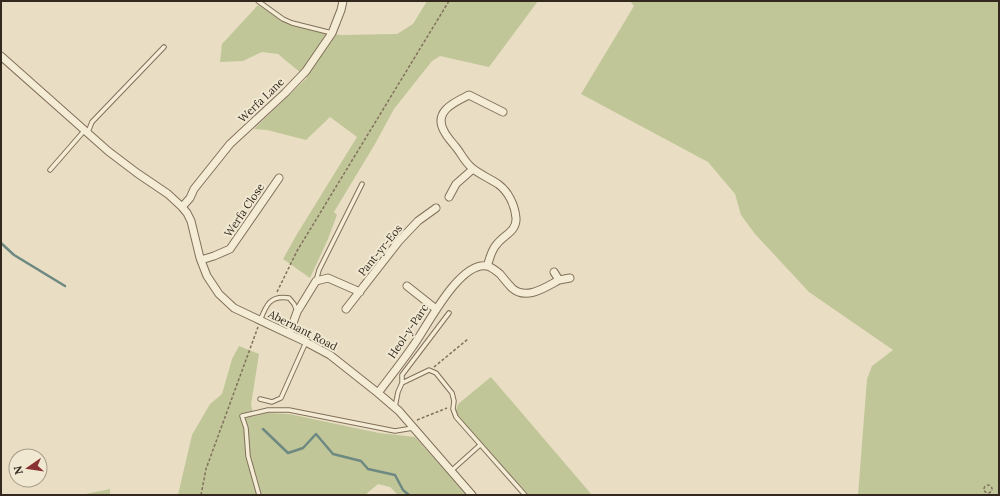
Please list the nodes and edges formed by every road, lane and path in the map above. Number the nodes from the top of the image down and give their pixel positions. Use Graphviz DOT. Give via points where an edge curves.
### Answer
graph roads {
  1 [pos="258,1"];
  2 [pos="343,1"];
  3 [pos="448,1"];
  4 [pos="332,33"];
  5 [pos="164,46"];
  6 [pos="1,56"];
  7 [pos="503,112"];
  8 [pos="86,132"];
  9 [pos="473,169"];
  10 [pos="50,170"];
  11 [pos="279,178"];
  12 [pos="362,184"];
  13 [pos="450,197"];
  14 [pos="182,207"];
  15 [pos="436,208"];
  16 [pos="201,260"];
  17 [pos="488,266"];
  18 [pos="554,272"];
  19 [pos="570,278"];
  20 [pos="559,280"];
  21 [pos="316,281"];
  22 [pos="407,286"];
  23 [pos="360,292"];
  24 [pos="273,300"];
  25 [pos="346,309"];
  26 [pos="436,309"];
  27 [pos="297,312"];
  28 [pos="449,313"];
  29 [pos="260,321"];
  30 [pos="289,334"];
  31 [pos="468,339"];
  32 [pos="306,342"];
  33 [pos="429,370"];
  34 [pos="402,383"];
  35 [pos="378,392"];
  36 [pos="260,399"];
  37 [pos="395,407"];
  38 [pos="453,408"];
  39 [pos="413,428"];
  40 [pos="480,445"];
  41 [pos="451,471"];
  42 [pos="988,494"];
  43 [pos="201,495"];
  44 [pos="259,495"];
  45 [pos="472,495"];
  46 [pos="525,495"];
  1 -- 4 [label="lane" via="292,23"];
  2 -- 4 [label="street, Werfa Lane"];
  3 -- 24 [label="path" via="297,251"];
  4 -- 14 [label="street, Werfa Lane" via="306,71 230,144"];
  5 -- 8 [label="lane" via="92,122"];
  6 -- 8 [label="street, Abernant Road"];
  7 -- 9 [label="street" via="469,95 445,109 441,119 442,129"];
  8 -- 10 [label="lane"];
  8 -- 14 [label="street, Abernant Road"];
  9 -- 13 [label="street" via="456,184"];
  9 -- 17 [label="street" via="499,184 515,209 516,220 512,232 497,243"];
  11 -- 16 [label="street, Werfa Close" via="230,249"];
  12 -- 21 [label="lane" via="319,270"];
  14 -- 16 [label="street, Abernant Road" via="191,221"];
  15 -- 23 [label="street, Pant-yr-Eos" via="418,221 399,241"];
  16 -- 29 [label="street, Abernant Road" via="207,276 219,294 234,308"];
  17 -- 20 [label="street" via="496,270 520,293 531,293"];
  17 -- 26 [label="street, Heol-y-Parc" via="468,272"];
  18 -- 20 [label="street"];
  19 -- 20 [label="street"];
  21 -- 23 [label="street, Pant-yr-Eos" via="328,278"];
  21 -- 27 [label="street"];
  22 -- 26 [label="street"];
  23 -- 25 [label="street, Pant-yr-Eos"];
  24 -- 27 [label="lane" via="280,297 289,298"];
  24 -- 29 [label="lane" via="265,308"];
  26 -- 35 [label="street, Heol-y-Parc" via="413,347"];
  27 -- 30 [label="street"];
  28 -- 34 [label="lane" via="402,375"];
  29 -- 30 [label="street, Abernant Road"];
  29 -- 43 [label="path" via="206,469"];
  30 -- 32 [label="street, Abernant Road"];
  31 -- 33 [label="path"];
  32 -- 35 [label="street, Abernant Road" via="330,355"];
  32 -- 36 [label="lane" via="281,398 272,402"];
  33 -- 34 [label="lane"];
  33 -- 38 [label="lane" via="436,373 452,393"];
  34 -- 37 [label="lane"];
  35 -- 37 [label="street, Abernant Road"];
  37 -- 39 [label="street, Abernant Road"];
  38 -- 39 [label="path" via="416,420"];
  38 -- 40 [label="lane" via="456,417"];
  39 -- 41 [label="street, Abernant Road"];
  39 -- 44 [label="lane" via="395,431 289,410 268,410 242,416 246,428 248,456"];
  40 -- 41 [label="lane"];
  40 -- 46 [label="lane"];
  41 -- 45 [label="street, Abernant Road"];
  42 -- 42 [label="path" via="984,489 986,485 992,488"];
}
